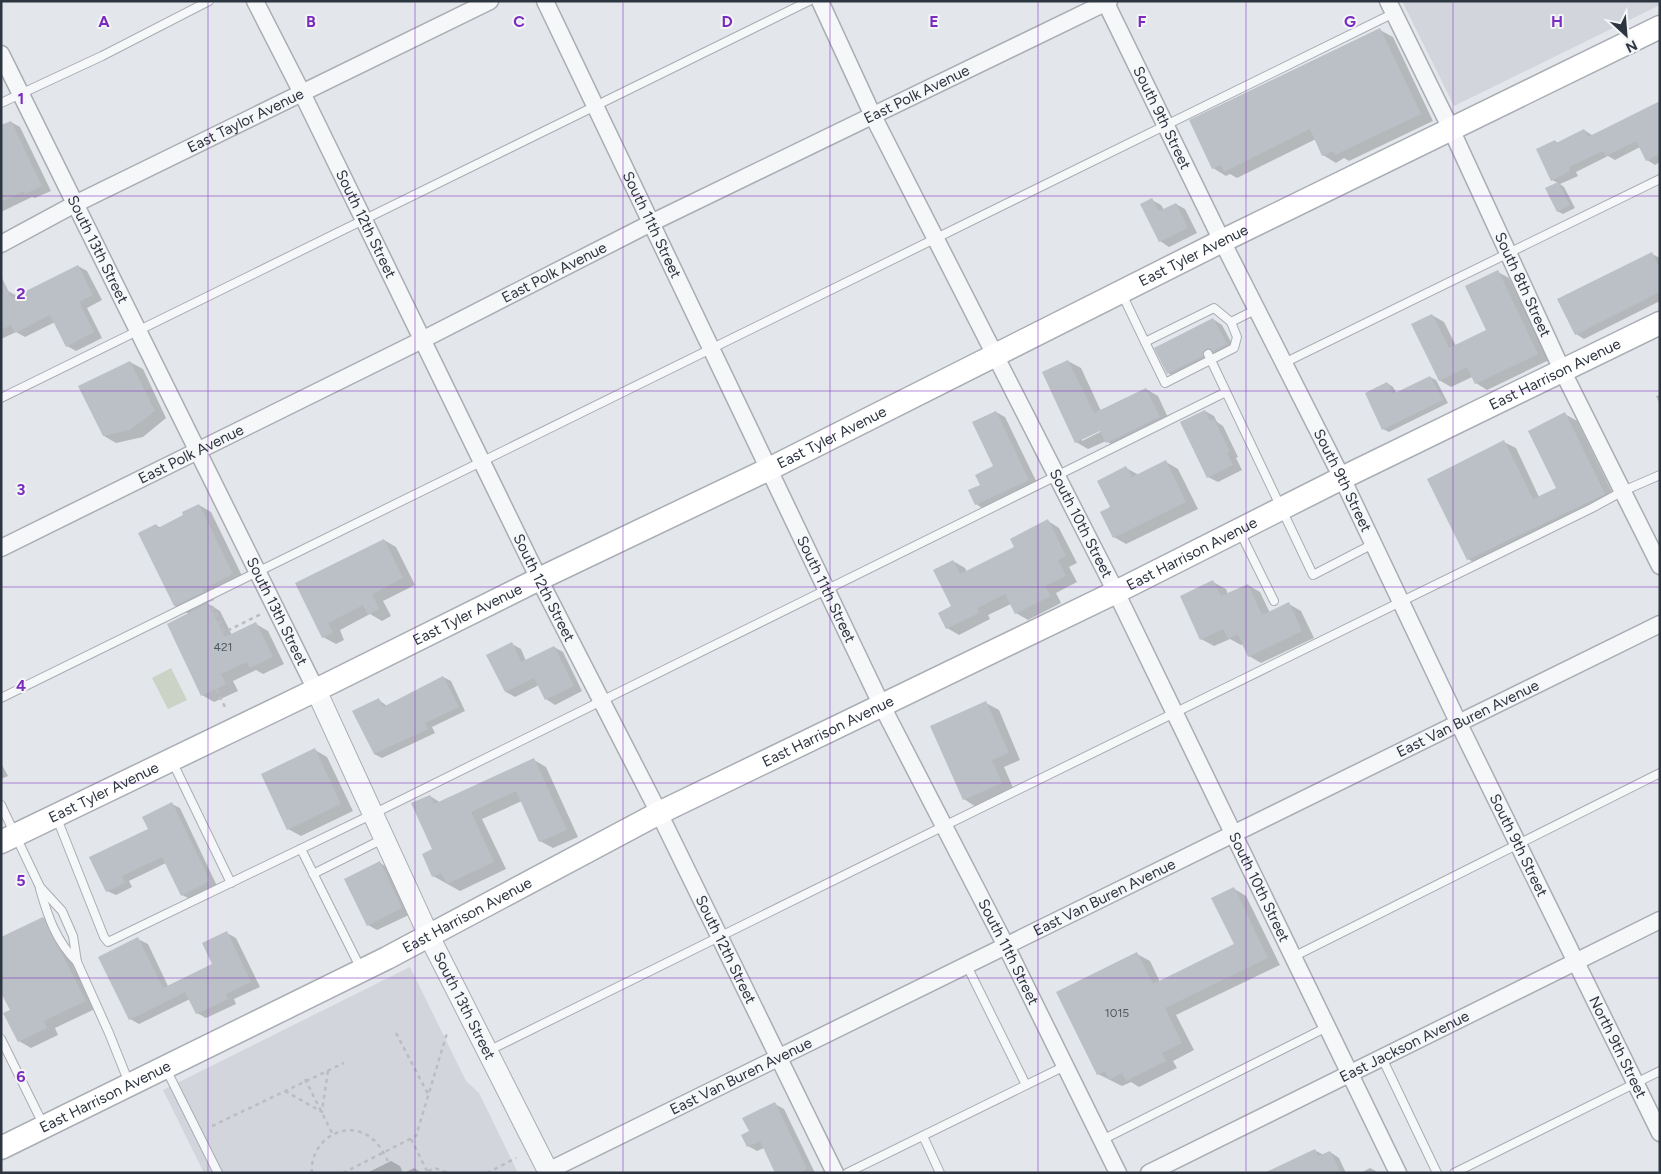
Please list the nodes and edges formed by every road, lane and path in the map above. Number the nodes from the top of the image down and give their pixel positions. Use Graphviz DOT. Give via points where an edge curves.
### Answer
graph roads {
  1 [pos="209,1"];
  2 [pos="254,1"];
  3 [pos="490,1"];
  4 [pos="545,1"];
  5 [pos="809,1"];
  6 [pos="820,1"];
  7 [pos="1107,2"];
  8 [pos="1391,7"];
  9 [pos="1660,28"];
  10 [pos="1,54"];
  11 [pos="302,93"];
  12 [pos="21,94"];
  13 [pos="1,103"];
  14 [pos="595,106"];
  15 [pos="873,116"];
  16 [pos="1167,125"];
  17 [pos="1451,129"];
  18 [pos="1660,179"];
  19 [pos="75,204"];
  20 [pos="364,221"];
  21 [pos="650,222"];
  22 [pos="936,238"];
  23 [pos="1222,241"];
  24 [pos="1,244"];
  25 [pos="1508,252"];
  26 [pos="1121,292"];
  27 [pos="1257,309"];
  28 [pos="1231,322"];
  29 [pos="1660,323"];
  30 [pos="137,331"];
  31 [pos="1168,331"];
  32 [pos="1172,339"];
  33 [pos="422,340"];
  34 [pos="1145,342"];
  35 [pos="711,349"];
  36 [pos="996,354"];
  37 [pos="1209,357"];
  38 [pos="1284,363"];
  39 [pos="1562,370"];
  40 [pos="1226,392"];
  41 [pos="1,398"];
  42 [pos="197,452"];
  43 [pos="482,462"];
  44 [pos="768,469"];
  45 [pos="1058,475"];
  46 [pos="1660,475"];
  47 [pos="1342,478"];
  48 [pos="1622,491"];
  49 [pos="1282,508"];
  50 [pos="1239,530"];
  51 [pos="1373,544"];
  52 [pos="1,548"];
  53 [pos="1660,566"];
  54 [pos="257,572"];
  55 [pos="539,579"];
  56 [pos="826,590"];
  57 [pos="1116,592"];
  58 [pos="208,596"];
  59 [pos="1274,601"];
  60 [pos="1401,602"];
  61 [pos="261,614"];
  62 [pos="1660,624"];
  63 [pos="216,689"];
  64 [pos="316,690"];
  65 [pos="1,698"];
  66 [pos="601,700"];
  67 [pos="882,706"];
  68 [pos="226,709"];
  69 [pos="1175,714"];
  70 [pos="1459,724"];
  71 [pos="171,759"];
  72 [pos="1660,773"];
  73 [pos="1,805"];
  74 [pos="659,813"];
  75 [pos="373,814"];
  76 [pos="56,815"];
  77 [pos="944,827"];
  78 [pos="1233,835"];
  79 [pos="8,838"];
  80 [pos="384,838"];
  81 [pos="1518,843"];
  82 [pos="301,849"];
  83 [pos="313,874"];
  84 [pos="231,883"];
  85 [pos="40,887"];
  86 [pos="1660,920"];
  87 [pos="430,936"];
  88 [pos="720,936"];
  89 [pos="1006,946"];
  90 [pos="1293,957"];
  91 [pos="77,962"];
  92 [pos="1576,962"];
  93 [pos="967,966"];
  94 [pos="362,971"];
  95 [pos="1327,1027"];
  96 [pos="396,1033"];
  97 [pos="447,1033"];
  98 [pos="1,1039"];
  99 [pos="488,1052"];
  100 [pos="779,1058"];
  101 [pos="1382,1058"];
  102 [pos="344,1063"];
  103 [pos="1065,1066"];
  104 [pos="166,1068"];
  105 [pos="328,1070"];
  106 [pos="1660,1071"];
  107 [pos="1349,1074"];
  108 [pos="305,1080"];
  109 [pos="1635,1083"];
  110 [pos="130,1085"];
  111 [pos="1026,1085"];
  112 [pos="285,1091"];
  113 [pos="428,1094"];
  114 [pos="322,1112"];
  115 [pos="212,1126"];
  116 [pos="45,1127"];
  117 [pos="1660,1133"];
  118 [pos="333,1135"];
  119 [pos="923,1136"];
  120 [pos="411,1139"];
  121 [pos="1102,1140"];
  122 [pos="1,1148"];
  123 [pos="384,1153"];
  124 [pos="516,1158"];
  125 [pos="388,1161"];
  126 [pos="499,1167"];
  127 [pos="428,1172"];
  128 [pos="549,1172"];
  129 [pos="218,1173"];
  130 [pos="312,1173"];
  131 [pos="343,1173"];
  132 [pos="448,1173"];
  133 [pos="487,1173"];
  134 [pos="494,1173"];
  135 [pos="835,1173"];
  136 [pos="847,1173"];
  137 [pos="940,1173"];
  138 [pos="1118,1173"];
  139 [pos="1149,1173"];
  140 [pos="1398,1173"];
  141 [pos="1437,1173"];
  142 [pos="1454,1173"];
  1 -- 12 [label="lane"];
  2 -- 11 [label="street, South 12th Street"];
  3 -- 11 [label="street, East Taylor Avenue"];
  4 -- 14 [label="street, South 11th Street"];
  5 -- 14 [label="lane"];
  6 -- 15 [label="street, South 10th Street"];
  7 -- 15 [label="street, East Polk Avenue"];
  7 -- 16 [label="street, South 9th Street"];
  8 -- 16 [label="lane"];
  8 -- 17 [label="street, South 8th Street"];
  9 -- 17 [label="main road, East Tyler Avenue"];
  10 -- 12 [label="street, South 13th Street"];
  11 -- 19 [label="street, East Taylor Avenue"];
  11 -- 20 [label="street, South 12th Street"];
  12 -- 13 [label="lane"];
  12 -- 19 [label="street, South 13th Street"];
  14 -- 20 [label="lane"];
  14 -- 21 [label="street, South 11th Street"];
  15 -- 21 [label="street, East Polk Avenue"];
  15 -- 22 [label="street, South 10th Street"];
  16 -- 22 [label="lane"];
  16 -- 23 [label="street, South 9th Street"];
  17 -- 23 [label="main road, East Tyler Avenue"];
  17 -- 25 [label="street, South 8th Street"];
  18 -- 25 [label="lane"];
  19 -- 24 [label="street, East Taylor Avenue"];
  19 -- 30 [label="street, South 13th Street"];
  20 -- 30 [label="lane"];
  20 -- 33 [label="street, South 12th Street"];
  21 -- 33 [label="street, East Polk Avenue"];
  21 -- 35 [label="street, South 11th Street"];
  22 -- 35 [label="lane"];
  22 -- 36 [label="street, South 10th Street"];
  23 -- 26 [label="main road, East Tyler Avenue"];
  23 -- 27 [label="street, South 9th Street"];
  25 -- 38 [label="lane"];
  25 -- 39 [label="street, South 8th Street"];
  26 -- 34 [label="lane"];
  26 -- 36 [label="main road, East Tyler Avenue"];
  27 -- 28 [label="lane"];
  27 -- 38 [label="street, South 9th Street"];
  28 -- 31 [label="lane" via="1214,308 1193,323"];
  28 -- 37 [label="lane" via="1237,338 1234,348"];
  29 -- 39 [label="main road, East Harrison Avenue"];
  30 -- 41 [label="lane"];
  30 -- 42 [label="street, South 13th Street"];
  31 -- 32 [label="lane"];
  31 -- 34 [label="lane"];
  33 -- 42 [label="street, East Polk Avenue"];
  33 -- 43 [label="street, South 12th Street"];
  34 -- 37 [label="lane" via="1165,383"];
  35 -- 43 [label="lane"];
  35 -- 44 [label="street, South 11th Street"];
  36 -- 44 [label="main road, East Tyler Avenue"];
  36 -- 45 [label="street, South 10th Street"];
  37 -- 40 [label="lane"];
  38 -- 47 [label="street, South 9th Street"];
  39 -- 47 [label="main road, East Harrison Avenue"];
  39 -- 48 [label="street, South 8th Street"];
  40 -- 45 [label="lane"];
  40 -- 49 [label="lane"];
  42 -- 52 [label="street, East Polk Avenue"];
  42 -- 54 [label="street, South 13th Street"];
  43 -- 54 [label="lane"];
  43 -- 55 [label="street, South 12th Street"];
  44 -- 55 [label="main road, East Tyler Avenue"];
  44 -- 56 [label="street, South 11th Street"];
  45 -- 56 [label="lane"];
  45 -- 57 [label="street, South 10th Street"];
  46 -- 48 [label="lane"];
  47 -- 49 [label="main road, East Harrison Avenue"];
  47 -- 51 [label="street, South 9th Street"];
  48 -- 53 [label="street, South 8th Street"];
  48 -- 60 [label="lane"];
  49 -- 50 [label="main road, East Harrison Avenue"];
  49 -- 51 [label="lane" via="1313,575"];
  50 -- 57 [label="main road, East Harrison Avenue"];
  50 -- 59 [label="lane"];
  51 -- 60 [label="street, South 9th Street"];
  54 -- 58 [label="lane"];
  54 -- 64 [label="street, South 13th Street"];
  55 -- 64 [label="main road, East Tyler Avenue"];
  55 -- 66 [label="street, South 12th Street"];
  56 -- 66 [label="lane"];
  56 -- 67 [label="street, South 11th Street"];
  57 -- 67 [label="main road, East Harrison Avenue"];
  57 -- 69 [label="street, South 10th Street"];
  58 -- 61 [label="path" via="224,632"];
  58 -- 65 [label="lane"];
  60 -- 69 [label="lane"];
  60 -- 70 [label="street, South 9th Street"];
  62 -- 70 [label="street, East Van Buren Avenue"];
  63 -- 68 [label="path"];
  64 -- 71 [label="main road, East Tyler Avenue"];
  64 -- 75 [label="street, South 13th Street"];
  66 -- 74 [label="street, South 12th Street"];
  66 -- 75 [label="lane"];
  67 -- 74 [label="main road, East Harrison Avenue"];
  67 -- 77 [label="street, South 11th Street"];
  69 -- 77 [label="lane"];
  69 -- 78 [label="street, South 10th Street"];
  70 -- 78 [label="street, East Van Buren Avenue"];
  70 -- 81 [label="street, South 9th Street"];
  71 -- 76 [label="main road, East Tyler Avenue"];
  71 -- 84 [label="lane"];
  72 -- 81 [label="lane"];
  73 -- 79 [label="lane"];
  74 -- 87 [label="main road, East Harrison Avenue"];
  74 -- 88 [label="street, South 12th Street"];
  75 -- 80 [label="street, South 13th Street"];
  75 -- 82 [label="lane"];
  76 -- 79 [label="main road, East Tyler Avenue"];
  76 -- 84 [label="lane" via="108,942"];
  77 -- 88 [label="lane"];
  77 -- 89 [label="street, South 11th Street"];
  78 -- 89 [label="street, East Van Buren Avenue"];
  78 -- 90 [label="street, South 10th Street"];
  79 -- 85 [label="lane"];
  80 -- 83 [label="lane"];
  80 -- 87 [label="street, South 13th Street"];
  81 -- 90 [label="lane"];
  81 -- 92 [label="street, South 9th Street"];
  82 -- 83 [label="lane"];
  82 -- 84 [label="lane"];
  83 -- 94 [label="lane"];
  85 -- 91 [label="lane" via="49,918 63,948"];
  85 -- 91 [label="lane" via="62,911 73,936"];
  86 -- 92 [label="street, East Jackson Avenue"];
  87 -- 94 [label="main road, East Harrison Avenue"];
  87 -- 99 [label="street, South 13th Street"];
  88 -- 99 [label="lane"];
  88 -- 100 [label="street, South 12th Street"];
  89 -- 93 [label="street, East Van Buren Avenue"];
  89 -- 103 [label="street, South 11th Street"];
  90 -- 95 [label="street, South 10th Street"];
  91 -- 110 [label="lane"];
  92 -- 101 [label="street, East Jackson Avenue"];
  92 -- 109 [label="street, North 9th Street"];
  93 -- 100 [label="street, East Van Buren Avenue"];
  93 -- 111 [label="lane"];
  94 -- 104 [label="main road, East Harrison Avenue"];
  95 -- 107 [label="street, South 10th Street"];
  95 -- 121 [label="lane"];
  96 -- 113 [label="path"];
  97 -- 113 [label="path"];
  98 -- 116 [label="lane"];
  99 -- 128 [label="street, South 13th Street"];
  100 -- 128 [label="street, East Van Buren Avenue"];
  100 -- 135 [label="street, South 12th Street"];
  101 -- 107 [label="street, East Jackson Avenue"];
  101 -- 141 [label="lane"];
  102 -- 105 [label="path"];
  103 -- 111 [label="lane"];
  103 -- 121 [label="street, South 11th Street"];
  104 -- 110 [label="main road, East Harrison Avenue"];
  104 -- 129 [label="lane"];
  105 -- 108 [label="path"];
  105 -- 114 [label="path"];
  106 -- 109 [label="lane"];
  107 -- 139 [label="street, East Jackson Avenue"];
  107 -- 140 [label="street, South 10th Street"];
  108 -- 112 [label="path"];
  108 -- 114 [label="path"];
  109 -- 117 [label="street, North 9th Street"];
  109 -- 142 [label="lane"];
  110 -- 116 [label="main road, East Harrison Avenue"];
  111 -- 119 [label="lane"];
  112 -- 114 [label="path"];
  112 -- 115 [label="path"];
  113 -- 120 [label="path" via="416,1136"];
  114 -- 118 [label="path"];
  116 -- 122 [label="main road, East Harrison Avenue"];
  118 -- 123 [label="path" via="349,1131 364,1133"];
  118 -- 130 [label="path" via="314,1152"];
  119 -- 136 [label="lane"];
  119 -- 137 [label="lane"];
  120 -- 123 [label="path"];
  120 -- 127 [label="path"];
  121 -- 138 [label="street, South 11th Street"];
  123 -- 125 [label="path"];
  123 -- 131 [label="path"];
  124 -- 126 [label="path"];
  126 -- 133 [label="path"];
  126 -- 134 [label="path"];
  127 -- 132 [label="path" via="435,1168"];
}
